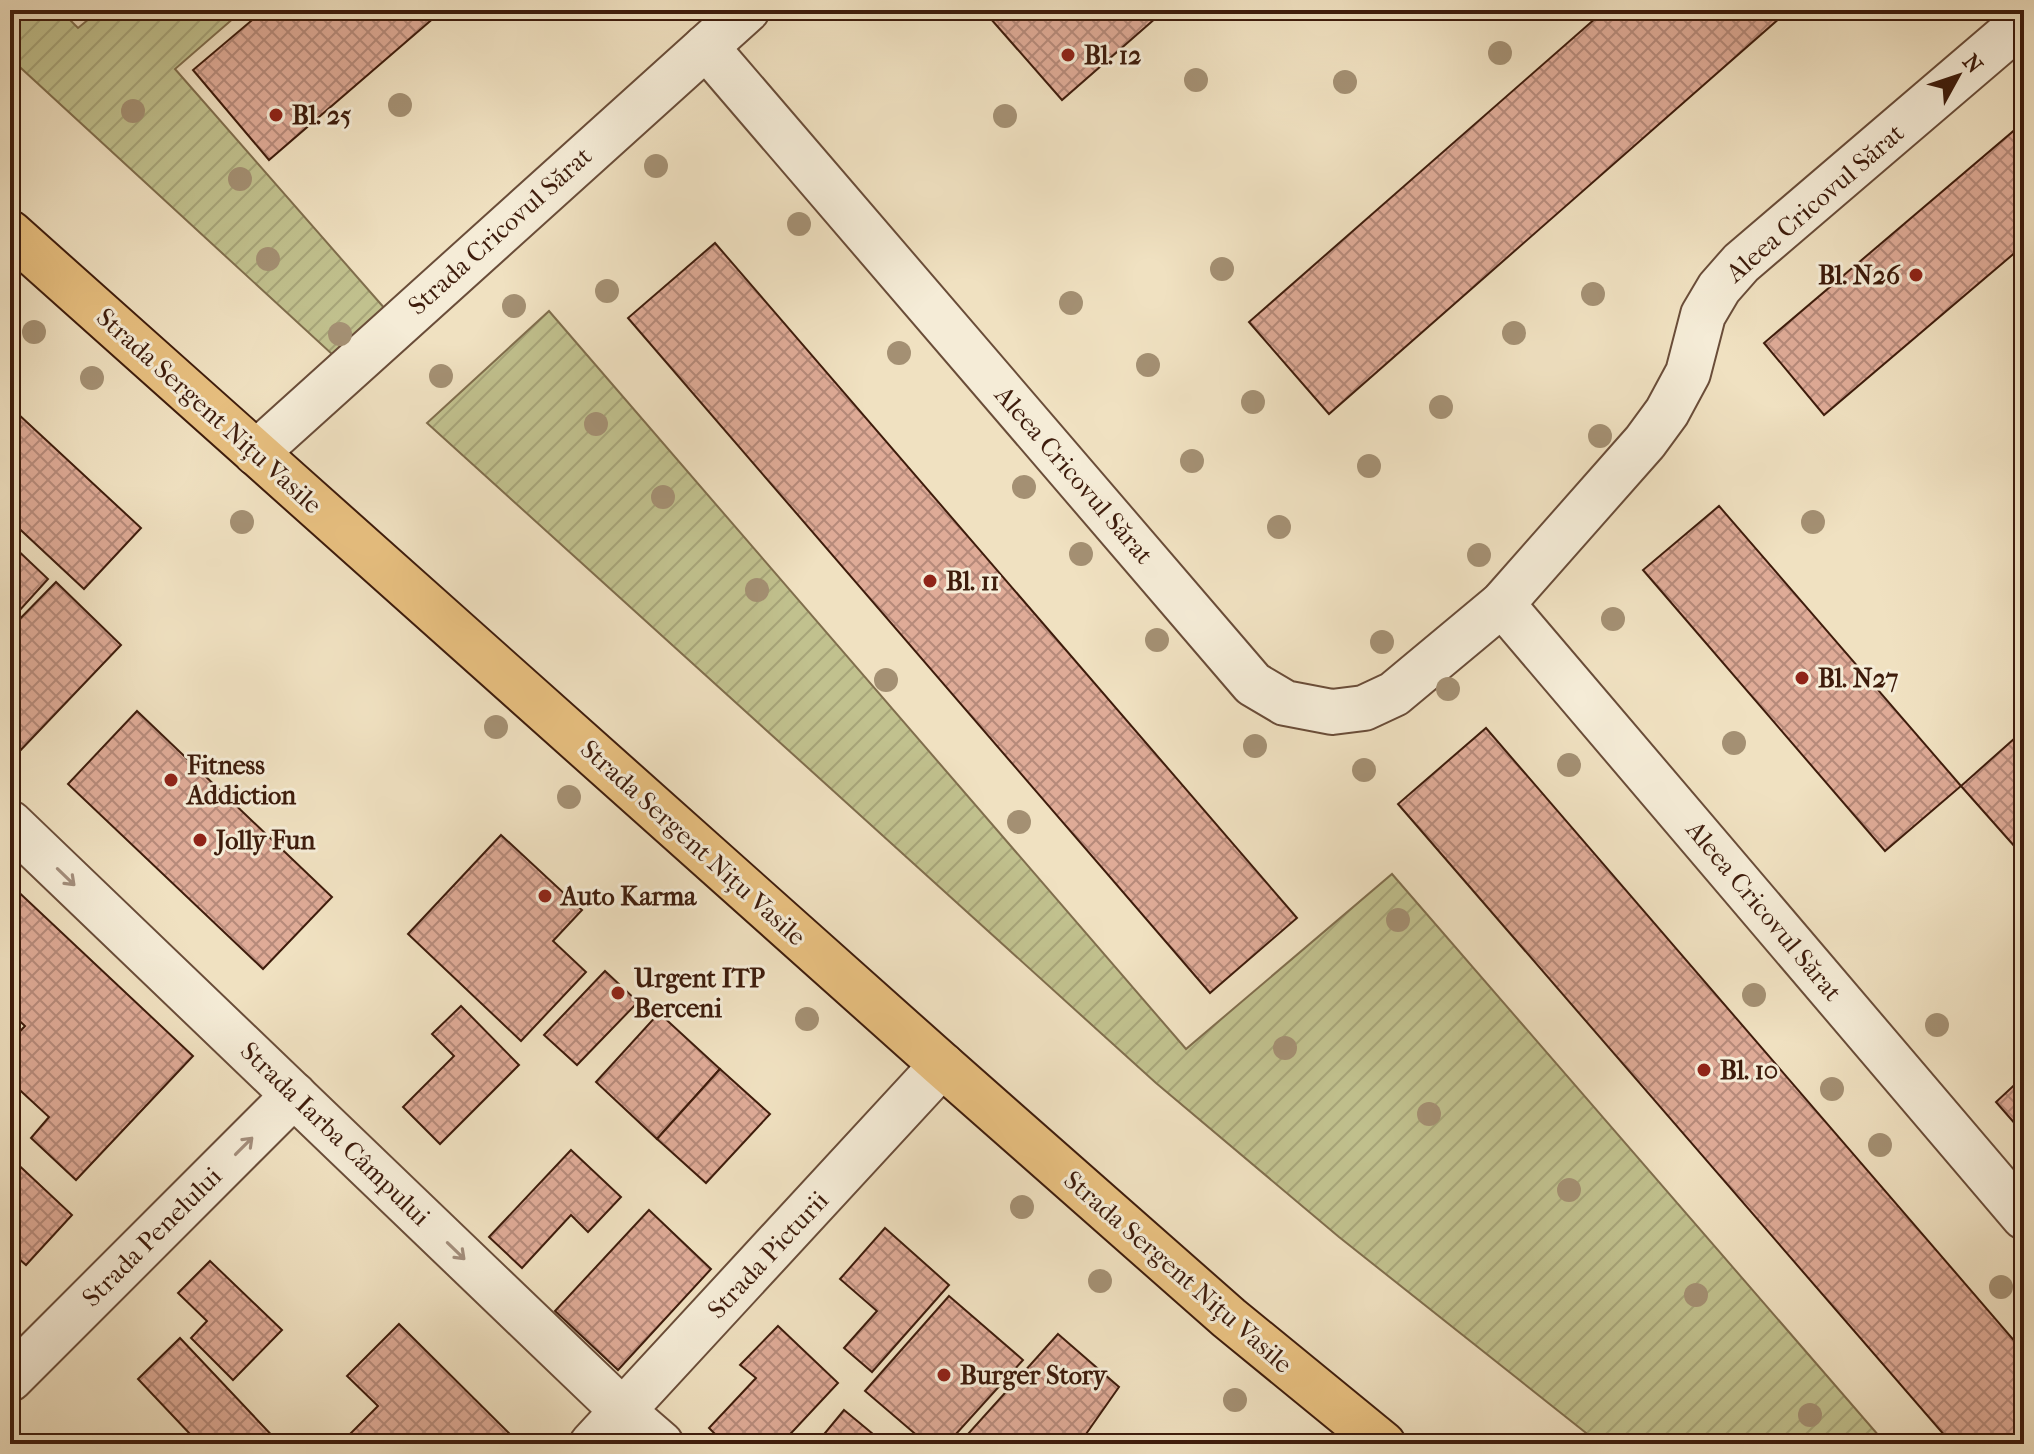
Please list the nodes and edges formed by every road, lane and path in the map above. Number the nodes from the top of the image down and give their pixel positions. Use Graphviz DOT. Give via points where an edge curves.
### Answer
graph roads {
  1 [pos="747,10"];
  2 [pos="2024,21"];
  3 [pos="706,47"];
  4 [pos="10,233"];
  5 [pos="256,453"];
  6 [pos="1502,604"];
  7 [pos="10,823"];
  8 [pos="942,1065"];
  9 [pos="294,1095"];
  10 [pos="2024,1217"];
  11 [pos="19,1353"];
  12 [pos="624,1412"];
  13 [pos="592,1444"];
  14 [pos="661,1444"];
  15 [pos="1383,1444"];
  1 -- 3 [label="street, Strada Cricovul Sărat"];
  2 -- 6 [label="street, Aleea Cricovul Sărat" via="1741,263 1703,315 1688,373 1667,412"];
  3 -- 5 [label="street, Strada Cricovul Sărat"];
  3 -- 6 [label="street, Aleea Cricovul Sărat" via="1253,684 1285,703 1332,712 1364,708 1394,694"];
  4 -- 5 [label="main road, Strada Sergent Nițu Vasile"];
  5 -- 8 [label="main road, Strada Sergent Nițu Vasile"];
  6 -- 10 [label="street, Aleea Cricovul Sărat"];
  7 -- 9 [label="street, Strada Iarba Câmpului, one-way"];
  8 -- 12 [label="street, Strada Picturii"];
  8 -- 15 [label="main road, Strada Sergent Nițu Vasile" via="1229,1318"];
  11 -- 9 [label="street, Strada Penelului, one-way"];
  9 -- 12 [label="street, Strada Iarba Câmpului, one-way"];
  12 -- 13 [label="street, Strada Picturii"];
  12 -- 14 [label="street, Strada Iarba Câmpului"];
}
